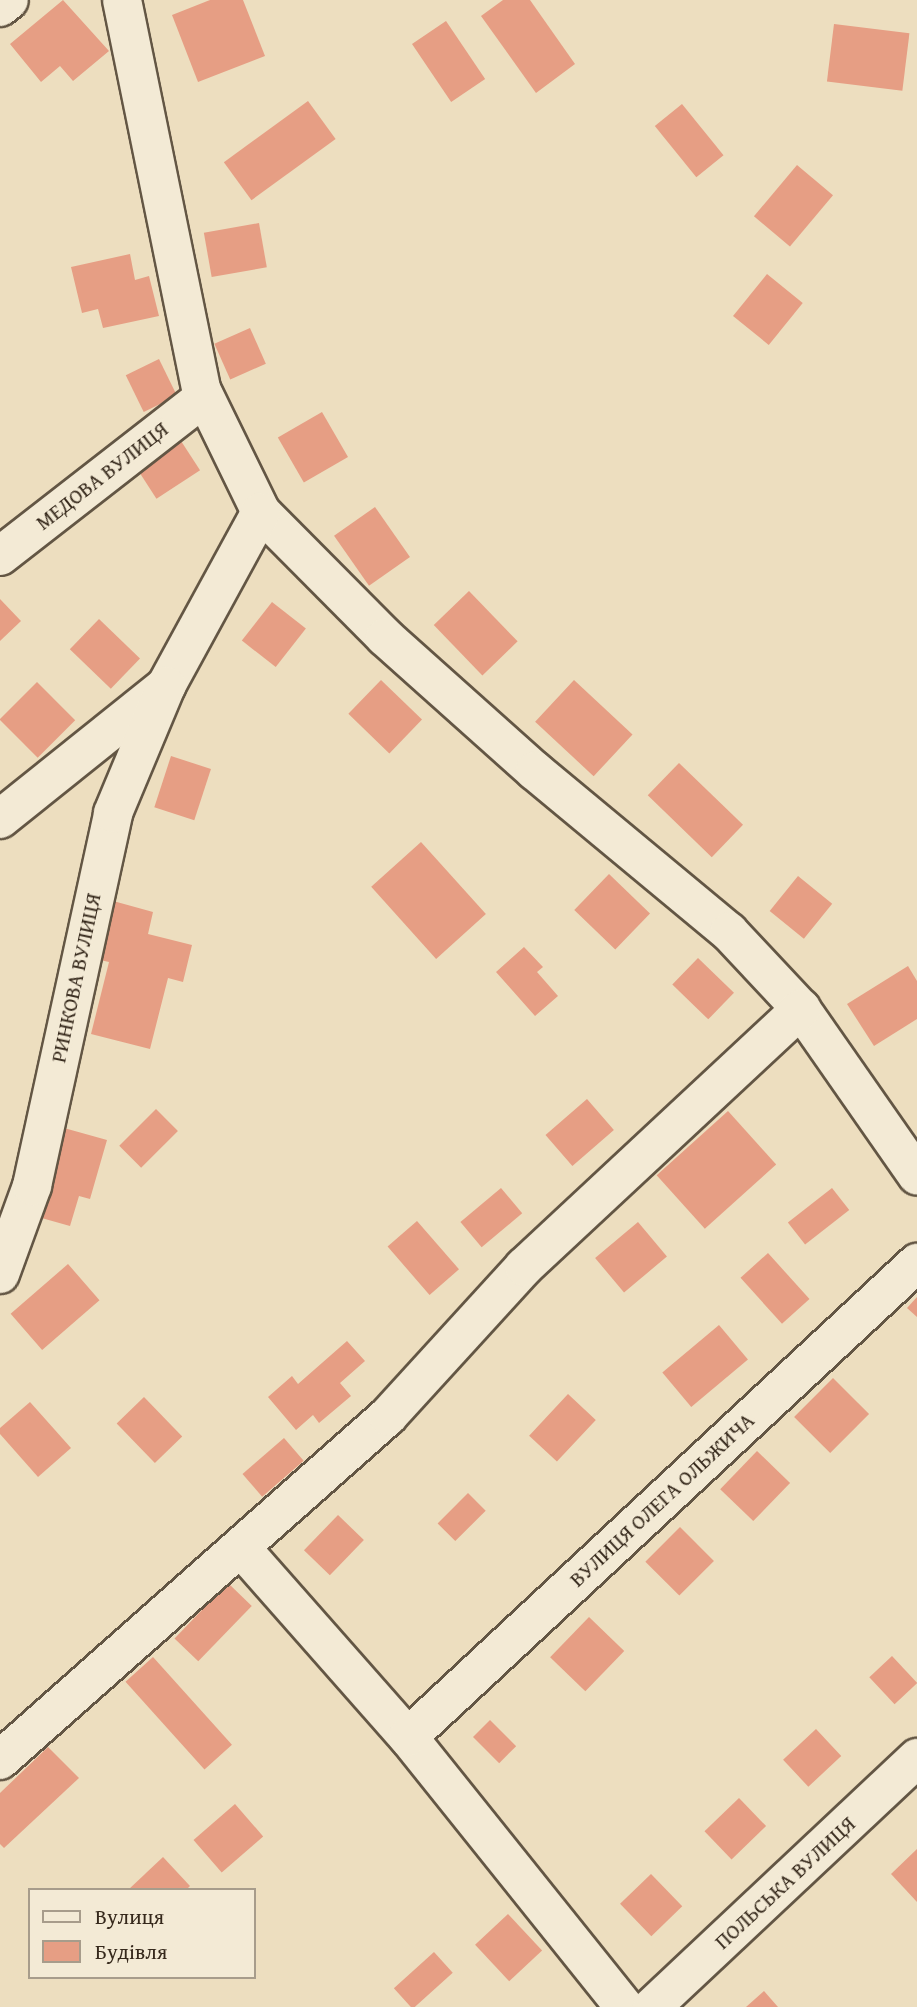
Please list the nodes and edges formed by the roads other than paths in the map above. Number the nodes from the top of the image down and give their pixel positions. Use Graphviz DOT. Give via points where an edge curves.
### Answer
graph roads {
  1 [pos="9,0"];
  2 [pos="122,0"];
  3 [pos="0,7"];
  4 [pos="204,397"];
  5 [pos="261,512"];
  6 [pos="0,556"];
  7 [pos="166,686"];
  8 [pos="0,819"];
  9 [pos="801,1009"];
  10 [pos="917,1175"];
  11 [pos="917,1263"];
  12 [pos="0,1275"];
  13 [pos="242,1549"];
  14 [pos="408,1737"];
  15 [pos="917,1758"];
  16 [pos="0,1760"];
  17 [pos="624,2007"];
  18 [pos="652,2007"];
  1 -- 3 [label="street"];
  2 -- 4 [label="street"];
  4 -- 5 [label="street"];
  4 -- 6 [label="street, МЕДОВА ВУЛИЦЯ"];
  5 -- 7 [label="street, РИНКОВА ВУЛИЦЯ"];
  5 -- 9 [label="street" via="385,637 535,771 729,932"];
  7 -- 8 [label="street"];
  7 -- 12 [label="street, РИНКОВА ВУЛИЦЯ" via="113,813 32,1186"];
  9 -- 10 [label="street"];
  9 -- 13 [label="street" via="524,1267 388,1416"];
  11 -- 14 [label="street, ВУЛИЦЯ ОЛЕГА ОЛЬЖИЧА"];
  13 -- 14 [label="street"];
  13 -- 16 [label="street"];
  14 -- 17 [label="street"];
  15 -- 18 [label="street, ПОЛЬСЬКА ВУЛИЦЯ"];
}
